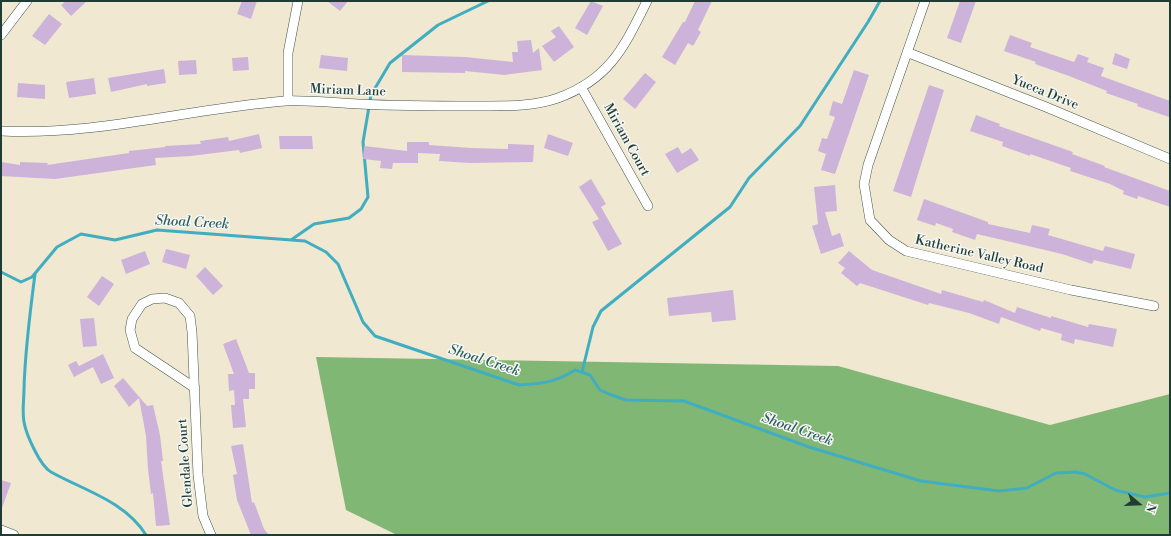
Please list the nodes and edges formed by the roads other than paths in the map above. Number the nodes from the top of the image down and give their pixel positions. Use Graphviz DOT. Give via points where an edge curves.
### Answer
graph roads {
  1 [pos="27,1"];
  2 [pos="298,1"];
  3 [pos="647,1"];
  4 [pos="926,1"];
  5 [pos="1,34"];
  6 [pos="908,53"];
  7 [pos="581,87"];
  8 [pos="288,101"];
  9 [pos="1,131"];
  10 [pos="1170,159"];
  11 [pos="648,206"];
  12 [pos="1154,306"];
  13 [pos="194,388"];
  14 [pos="1,530"];
  15 [pos="14,535"];
  16 [pos="210,535"];
  1 -- 5 [label="street"];
  2 -- 8 [label="street" via="288,53"];
  3 -- 7 [label="street, Miriam Lane" via="625,46 606,70"];
  4 -- 6 [label="street, Katherine Valley Road"];
  6 -- 10 [label="street, Yucca Drive"];
  6 -- 12 [label="street, Katherine Valley Road" via="868,165 864,184 870,220 889,240 906,251 962,266"];
  7 -- 8 [label="street, Miriam Lane" via="558,98 534,105 412,106"];
  7 -- 11 [label="street, Miriam Court"];
  8 -- 9 [label="street, Miriam Lane" via="74,129 34,133"];
  13 -- 13 [label="street, Glendale Court" via="190,316 179,303 165,298 152,299 142,304 132,319 130,330 135,348"];
  13 -- 16 [label="street, Glendale Court" via="198,475 203,516"];
  14 -- 15 [label="street"];
}
